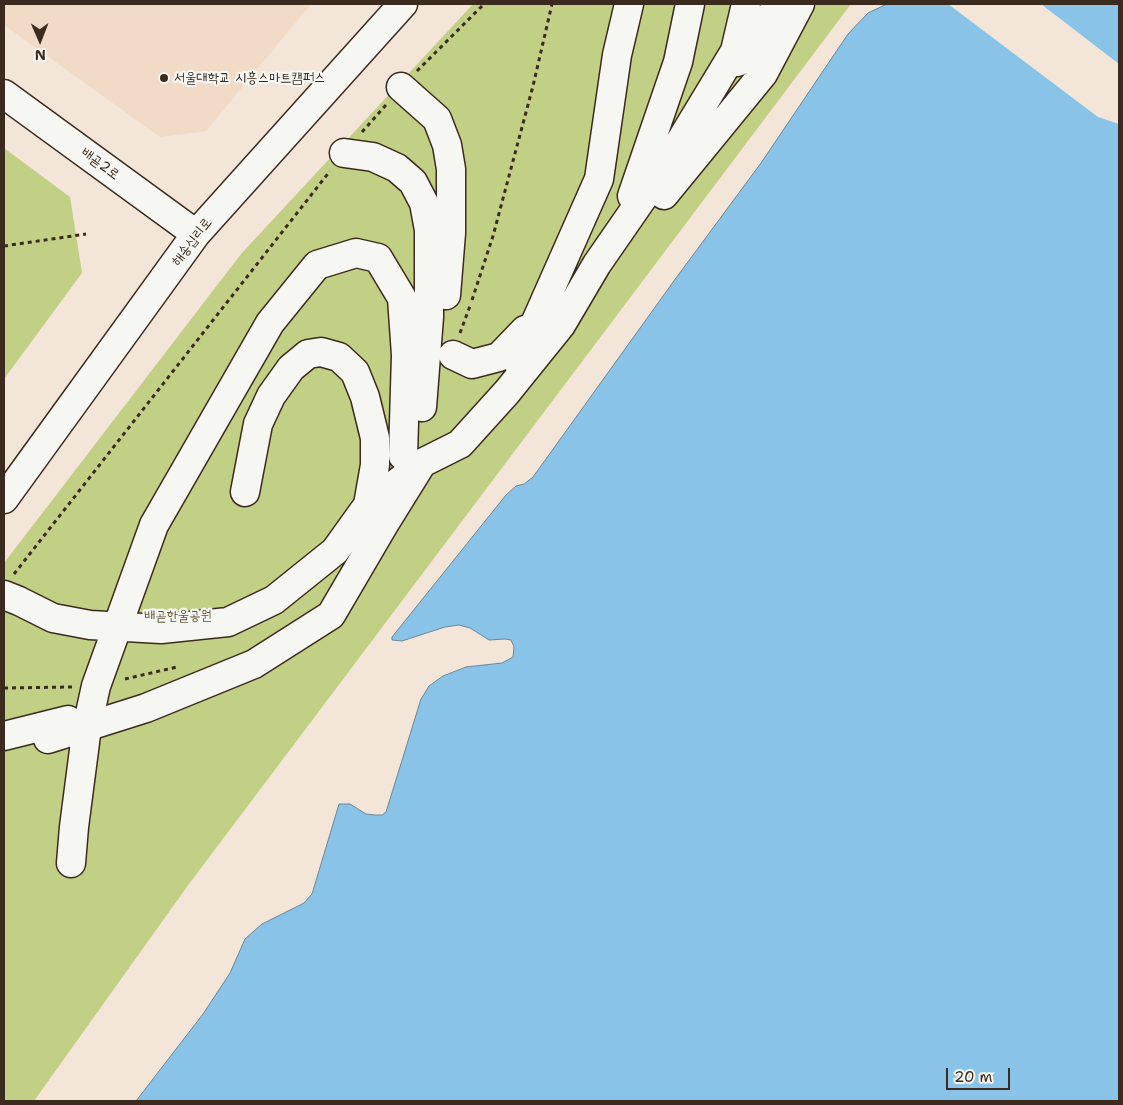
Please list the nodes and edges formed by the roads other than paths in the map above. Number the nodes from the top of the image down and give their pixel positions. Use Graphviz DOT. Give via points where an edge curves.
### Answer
graph roads {
  1 [pos="403,4"];
  2 [pos="629,4"];
  3 [pos="690,4"];
  4 [pos="746,4"];
  5 [pos="777,4"];
  6 [pos="800,4"];
  7 [pos="401,87"];
  8 [pos="4,94"];
  9 [pos="692,122"];
  10 [pos="344,154"];
  11 [pos="196,234"];
  12 [pos="616,236"];
  13 [pos="551,318"];
  14 [pos="453,355"];
  15 [pos="440,382"];
  16 [pos="421,420"];
  17 [pos="413,460"];
  18 [pos="245,492"];
  19 [pos="4,498"];
  20 [pos="368,505"];
  21 [pos="6,588"];
  22 [pos="117,627"];
  23 [pos="89,720"];
  24 [pos="4,736"];
  25 [pos="48,739"];
  26 [pos="71,863"];
  1 -- 11 [label="street, 해송십리로"];
  2 -- 13 [label="street" via="617,55 599,179"];
  3 -- 12 [label="street" via="678,62"];
  4 -- 9 [label="street" via="735,51"];
  5 -- 9 [label="street" via="767,23"];
  6 -- 13 [label="street" via="763,74"];
  7 -- 15 [label="street" via="437,119 447,145 451,170"];
  8 -- 11 [label="street, 배곧2로"];
  9 -- 12 [label="street"];
  10 -- 16 [label="street" via="373,157 397,168 414,182 424,204 429,230 429,316"];
  11 -- 19 [label="street, 해송십리로"];
  12 -- 13 [label="street" via="597,264"];
  13 -- 14 [label="street" via="499,357 472,364"];
  13 -- 17 [label="street" via="504,395 460,444"];
  17 -- 20 [label="street"];
  17 -- 22 [label="street" via="402,298 378,258 356,253 317,265 270,323 154,525"];
  17 -- 23 [label="street" via="386,521 331,615 254,664 146,708"];
  18 -- 20 [label="street" via="258,424 271,396 291,368 308,354 321,352 339,357 355,372 364,397 375,438 375,465"];
  20 -- 22 [label="street" via="335,550 274,600 228,622 161,629"];
  21 -- 22 [label="street" via="19,601 53,618 90,626"];
  22 -- 23 [label="street" via="96,686"];
  23 -- 24 [label="street"];
  23 -- 25 [label="street"];
  23 -- 26 [label="street"];
}
